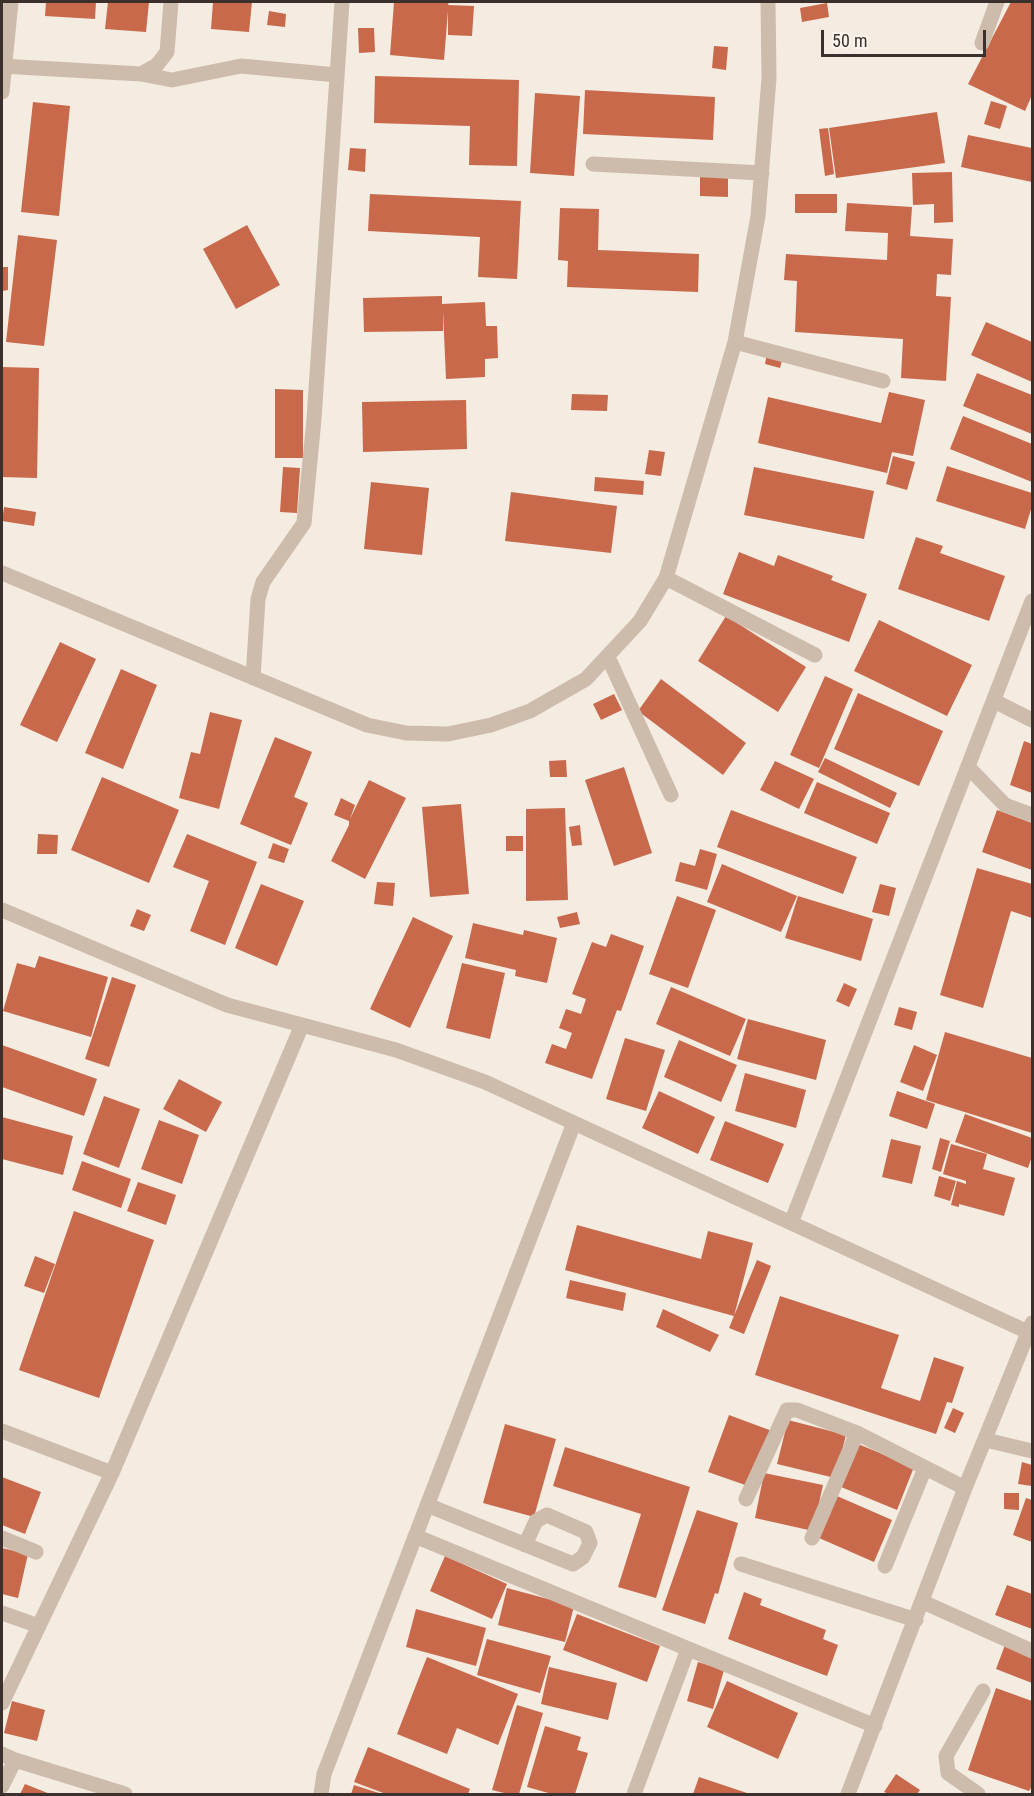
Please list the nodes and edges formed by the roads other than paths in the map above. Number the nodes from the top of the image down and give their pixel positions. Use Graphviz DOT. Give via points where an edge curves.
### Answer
graph roads {
  1 [pos="11,2"];
  2 [pos="171,2"];
  3 [pos="342,2"];
  4 [pos="768,2"];
  5 [pos="997,2"];
  6 [pos="982,43"];
  7 [pos="3,66"];
  8 [pos="141,74"];
  9 [pos="337,75"];
  10 [pos="2,92"];
  11 [pos="593,164"];
  12 [pos="762,172"];
  13 [pos="735,342"];
  14 [pos="884,381"];
  15 [pos="2,573"];
  16 [pos="666,578"];
  17 [pos="1032,601"];
  18 [pos="815,655"];
  19 [pos="608,657"];
  20 [pos="253,678"];
  21 [pos="994,701"];
  22 [pos="1032,720"];
  23 [pos="968,767"];
  24 [pos="671,795"];
  25 [pos="1032,815"];
  26 [pos="2,910"];
  27 [pos="302,1025"];
  28 [pos="574,1123"];
  29 [pos="791,1223"];
  30 [pos="1030,1328"];
  31 [pos="2,1431"];
  32 [pos="857,1433"];
  33 [pos="986,1440"];
  34 [pos="1032,1451"];
  35 [pos="925,1468"];
  36 [pos="112,1473"];
  37 [pos="965,1488"];
  38 [pos="746,1499"];
  39 [pos="427,1505"];
  40 [pos="415,1536"];
  41 [pos="2,1538"];
  42 [pos="812,1538"];
  43 [pos="525,1545"];
  44 [pos="36,1552"];
  45 [pos="741,1564"];
  46 [pos="885,1566"];
  47 [pos="923,1602"];
  48 [pos="2,1613"];
  49 [pos="916,1620"];
  50 [pos="39,1626"];
  51 [pos="688,1649"];
  52 [pos="1032,1651"];
  53 [pos="983,1691"];
  54 [pos="2,1703"];
  55 [pos="875,1726"];
  56 [pos="8,1757"];
  57 [pos="2,1786"];
  58 [pos="125,1794"];
  59 [pos="321,1794"];
  60 [pos="634,1794"];
  61 [pos="848,1794"];
  62 [pos="978,1794"];
  1 -- 7 [label="street"];
  2 -- 8 [label="street" via="167,52 157,65"];
  3 -- 9 [label="street"];
  4 -- 12 [label="street" via="769,78"];
  5 -- 6 [label="street"];
  7 -- 8 [label="street"];
  7 -- 10 [label="street"];
  8 -- 9 [label="street" via="172,80 241,66"];
  9 -- 20 [label="street" via="304,523 263,582 258,599"];
  11 -- 12 [label="street"];
  12 -- 13 [label="street"];
  13 -- 14 [label="street"];
  13 -- 16 [label="street"];
  15 -- 20 [label="street"];
  16 -- 18 [label="street"];
  16 -- 19 [label="street" via="640,621"];
  17 -- 21 [label="street"];
  19 -- 20 [label="street" via="586,679 530,711 448,734 406,733 367,725"];
  19 -- 24 [label="street"];
  21 -- 22 [label="street"];
  21 -- 23 [label="street"];
  23 -- 25 [label="street" via="1005,805"];
  23 -- 29 [label="street"];
  26 -- 27 [label="street" via="227,1005"];
  27 -- 28 [label="street" via="396,1050 485,1082"];
  27 -- 36 [label="street"];
  28 -- 29 [label="street"];
  28 -- 39 [label="street"];
  29 -- 30 [label="street"];
  30 -- 33 [label="street"];
  31 -- 36 [label="street"];
  32 -- 35 [label="street"];
  32 -- 38 [label="street" via="797,1410 787,1410"];
  32 -- 42 [label="street"];
  33 -- 34 [label="street"];
  33 -- 37 [label="street"];
  35 -- 37 [label="street"];
  35 -- 46 [label="street"];
  36 -- 50 [label="street"];
  37 -- 47 [label="street"];
  39 -- 40 [label="street"];
  39 -- 43 [label="street"];
  40 -- 51 [label="street"];
  40 -- 59 [label="street" via="324,1774"];
  41 -- 44 [label="street"];
  45 -- 49 [label="street"];
  47 -- 49 [label="street"];
  47 -- 52 [label="street"];
  48 -- 50 [label="street"];
  49 -- 55 [label="street"];
  50 -- 54 [label="street"];
  51 -- 55 [label="street"];
  51 -- 60 [label="street"];
  53 -- 62 [label="street" via="945,1756 948,1773"];
  55 -- 61 [label="street"];
  56 -- 57 [label="street"];
  56 -- 58 [label="street"];
}
